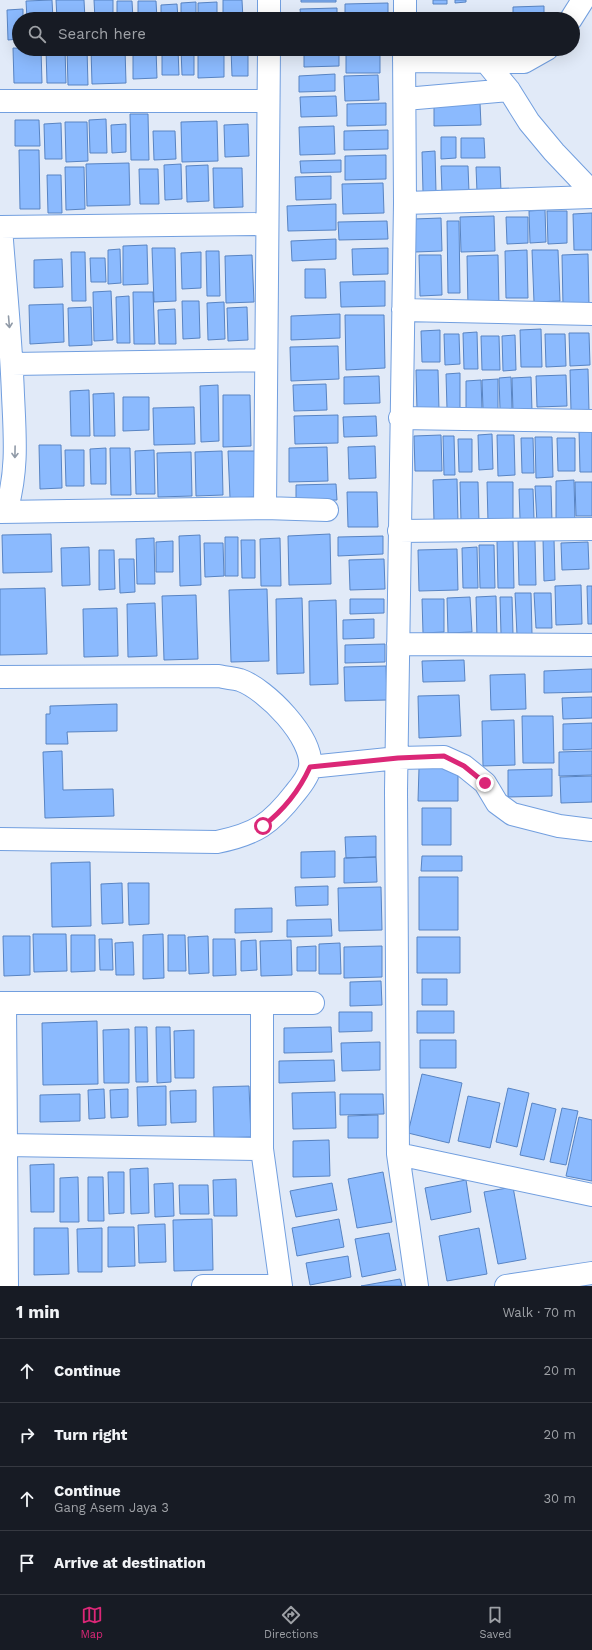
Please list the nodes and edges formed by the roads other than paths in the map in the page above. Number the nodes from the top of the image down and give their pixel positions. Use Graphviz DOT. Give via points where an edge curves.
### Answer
graph roads {
  1 [pos="269,0"];
  2 [pos="405,0"];
  3 [pos="583,0"];
  4 [pos="587,0"];
  5 [pos="592,5"];
  6 [pos="269,12"];
  7 [pos="405,12"];
  8 [pos="575,12"];
  9 [pos="269,56"];
  10 [pos="404,56"];
  11 [pos="416,56"];
  12 [pos="534,56"];
  13 [pos="486,62"];
  14 [pos="509,90"];
  15 [pos="405,99"];
  16 [pos="0,101"];
  17 [pos="268,101"];
  18 [pos="592,192"];
  19 [pos="592,198"];
  20 [pos="405,203"];
  21 [pos="267,224"];
  22 [pos="0,227"];
  23 [pos="403,310"];
  24 [pos="592,314"];
  25 [pos="266,360"];
  26 [pos="12,364"];
  27 [pos="400,418"];
  28 [pos="592,421"];
  29 [pos="265,508"];
  30 [pos="327,510"];
  31 [pos="3,512"];
  32 [pos="592,529"];
  33 [pos="399,531"];
  34 [pos="398,644"];
  35 [pos="592,645"];
  36 [pos="0,677"];
  37 [pos="398,758"];
  38 [pos="310,767"];
  39 [pos="592,830"];
  40 [pos="0,839"];
  41 [pos="2,1003"];
  42 [pos="262,1003"];
  43 [pos="313,1003"];
  44 [pos="6,1145"];
  45 [pos="262,1149"];
  46 [pos="398,1154"];
  47 [pos="592,1195"];
  48 [pos="592,1273"];
  49 [pos="7,1286"];
  50 [pos="203,1286"];
  51 [pos="281,1286"];
  52 [pos="417,1286"];
  53 [pos="506,1286"];
  1 -- 6 [label="street"];
  2 -- 7 [label="street"];
  3 -- 8 [label="street"];
  4 -- 5 [label="street"];
  9 -- 17 [label="street"];
  10 -- 15 [label="street"];
  11 -- 13 [label="street"];
  12 -- 13 [label="street" via="524,62"];
  13 -- 14 [label="street"];
  14 -- 15 [label="street"];
  14 -- 18 [label="street" via="529,122"];
  15 -- 20 [label="street"];
  16 -- 17 [label="street"];
  17 -- 21 [label="street"];
  19 -- 20 [label="street"];
  20 -- 23 [label="street"];
  21 -- 22 [label="street"];
  21 -- 25 [label="street"];
  22 -- 26 [label="street, one-way"];
  23 -- 24 [label="street"];
  23 -- 27 [label="street"];
  25 -- 26 [label="street"];
  25 -- 29 [label="street"];
  26 -- 31 [label="street, one-way" via="15,474"];
  27 -- 28 [label="street"];
  27 -- 33 [label="street"];
  29 -- 30 [label="street"];
  29 -- 31 [label="street"];
  32 -- 33 [label="street"];
  33 -- 34 [label="street"];
  34 -- 35 [label="street"];
  34 -- 37 [label="street"];
  36 -- 38 [label="street" via="219,676 240,680 279,708 307,748"];
  37 -- 38 [label="street"];
  37 -- 39 [label="street" via="444,756 464,766 485,783 497,803 512,814 559,826"];
  37 -- 46 [label="street"];
  38 -- 40 [label="street" via="301,786 278,814 242,837 218,842"];
  41 -- 42 [label="street"];
  41 -- 44 [label="street"];
  42 -- 43 [label="street"];
  42 -- 45 [label="street"];
  44 -- 45 [label="street"];
  44 -- 49 [label="street"];
  45 -- 51 [label="street"];
  46 -- 47 [label="street"];
  46 -- 52 [label="street"];
  48 -- 53 [label="street"];
  50 -- 51 [label="street"];
}
